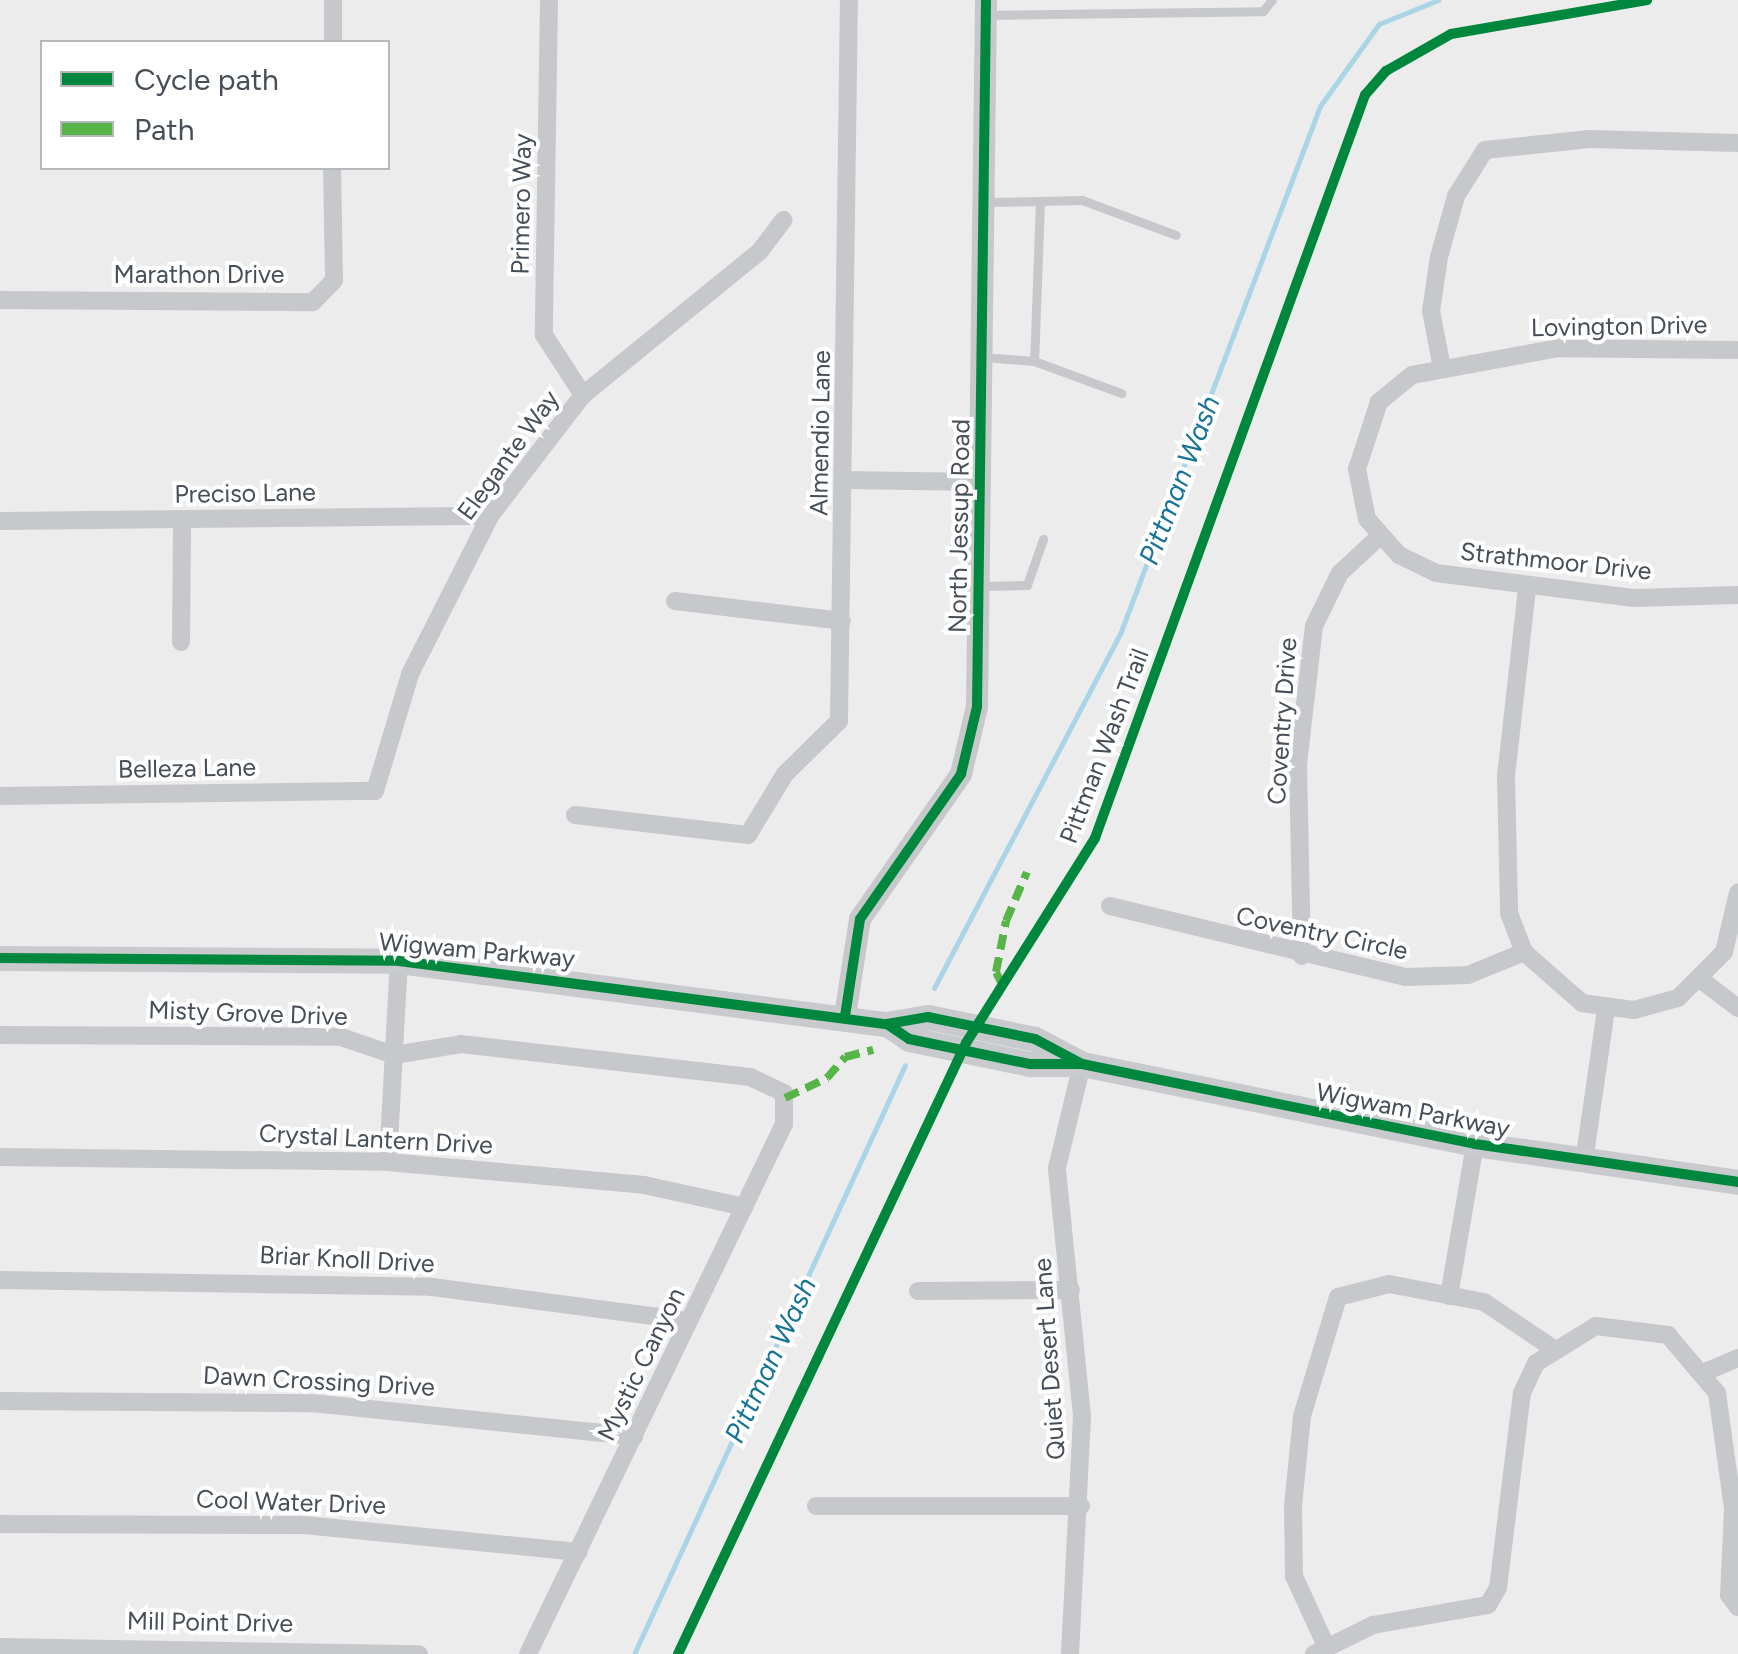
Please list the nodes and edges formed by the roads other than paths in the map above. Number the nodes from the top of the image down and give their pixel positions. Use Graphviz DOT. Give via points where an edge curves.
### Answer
graph roads {
  1 [pos="334,0"];
  2 [pos="549,0"];
  3 [pos="849,0"];
  4 [pos="1154,0"];
  5 [pos="1272,0"];
  6 [pos="986,7"];
  7 [pos="1154,12"];
  8 [pos="333,40"];
  9 [pos="1738,143"];
  10 [pos="332,170"];
  11 [pos="1040,201"];
  12 [pos="983,202"];
  13 [pos="782,220"];
  14 [pos="1176,235"];
  15 [pos="0,300"];
  16 [pos="1738,350"];
  17 [pos="981,357"];
  18 [pos="1034,361"];
  19 [pos="1442,368"];
  20 [pos="1121,393"];
  21 [pos="583,395"];
  22 [pos="844,480"];
  23 [pos="980,482"];
  24 [pos="490,516"];
  25 [pos="182,519"];
  26 [pos="0,520"];
  27 [pos="1381,536"];
  28 [pos="1043,539"];
  29 [pos="978,586"];
  30 [pos="1527,589"];
  31 [pos="1738,595"];
  32 [pos="675,601"];
  33 [pos="842,621"];
  34 [pos="182,642"];
  35 [pos="374,791"];
  36 [pos="0,796"];
  37 [pos="575,815"];
  38 [pos="1738,892"];
  39 [pos="1110,906"];
  40 [pos="1524,952"];
  41 [pos="1302,956"];
  42 [pos="0,958"];
  43 [pos="400,961"];
  44 [pos="1700,979"];
  45 [pos="1738,1008"];
  46 [pos="1606,1009"];
  47 [pos="845,1016"];
  48 [pos="0,1036"];
  49 [pos="394,1056"];
  50 [pos="1082,1064"];
  51 [pos="784,1093"];
  52 [pos="1475,1144"];
  53 [pos="0,1157"];
  54 [pos="388,1162"];
  55 [pos="1584,1162"];
  56 [pos="1738,1182"];
  57 [pos="745,1206"];
  58 [pos="0,1280"];
  59 [pos="1071,1290"];
  60 [pos="918,1291"];
  61 [pos="1449,1296"];
  62 [pos="689,1321"];
  63 [pos="1554,1349"];
  64 [pos="1738,1358"];
  65 [pos="1704,1372"];
  66 [pos="0,1402"];
  67 [pos="634,1436"];
  68 [pos="816,1506"];
  69 [pos="1081,1506"];
  70 [pos="0,1524"];
  71 [pos="579,1552"];
  72 [pos="1738,1608"];
  73 [pos="0,1647"];
  74 [pos="1320,1650"];
  75 [pos="419,1654"];
  76 [pos="528,1654"];
  77 [pos="1070,1654"];
  1 -- 8 [label="street"];
  2 -- 21 [label="street, Primero Way" via="544,335"];
  3 -- 22 [label="street, Almendio Lane"];
  4 -- 7 [label="lane"];
  5 -- 7 [label="lane" via="1263,10"];
  6 -- 7 [label="lane"];
  6 -- 12 [label="street, North Jessup Road"];
  9 -- 19 [label="street" via="1589,139 1478,156 1439,257 1431,311"];
  10 -- 15 [label="street, Marathon Drive" via="334,280 313,302"];
  11 -- 12 [label="lane"];
  11 -- 14 [label="lane" via="1082,200"];
  11 -- 18 [label="lane"];
  12 -- 17 [label="street, North Jessup Road"];
  13 -- 21 [label="street, Elegante Way" via="760,251"];
  16 -- 19 [label="street, Lovington Drive" via="1558,348"];
  17 -- 18 [label="lane"];
  17 -- 23 [label="street, North Jessup Road"];
  18 -- 20 [label="lane"];
  19 -- 27 [label="street" via="1412,375 1379,402 1362,436 1360,486"];
  21 -- 24 [label="street, Elegante Way"];
  22 -- 23 [label="street"];
  22 -- 33 [label="street, Almendio Lane"];
  23 -- 29 [label="street, North Jessup Road"];
  24 -- 25 [label="street, Preciso Lane"];
  24 -- 35 [label="street, Elegante Way" via="410,674"];
  25 -- 26 [label="street, Preciso Lane"];
  25 -- 34 [label="street"];
  27 -- 30 [label="street, Strathmoor Drive" via="1436,573"];
  27 -- 41 [label="street, Coventry Drive" via="1340,573 1314,626 1298,764"];
  28 -- 29 [label="lane" via="1027,585"];
  29 -- 47 [label="street, North Jessup Road" via="971,744 946,802 894,860 860,919"];
  30 -- 31 [label="street, Strathmoor Drive"];
  30 -- 40 [label="street" via="1506,776 1510,914"];
  32 -- 33 [label="street"];
  33 -- 37 [label="street, Almendio Lane" via="839,721 786,774 748,834"];
  35 -- 36 [label="street, Belleza Lane"];
  38 -- 44 [label="street" via="1735,927"];
  39 -- 41 [label="street, Coventry Circle"];
  40 -- 41 [label="street, Coventry Circle" via="1439,980"];
  40 -- 46 [label="street" via="1550,984"];
  42 -- 43 [label="main road, Wigwam Parkway"];
  43 -- 47 [label="main road, Wigwam Parkway"];
  43 -- 49 [label="street"];
  44 -- 45 [label="street"];
  44 -- 46 [label="street" via="1678,998"];
  46 -- 55 [label="street"];
  47 -- 50 [label="main road, Wigwam Parkway" via="888,1024 928,1017 983,1027"];
  48 -- 49 [label="street, Misty Grove Drive" via="341,1038"];
  49 -- 51 [label="street, Misty Grove Drive" via="460,1044 514,1049 750,1078"];
  49 -- 54 [label="street"];
  50 -- 52 [label="main road, Wigwam Parkway"];
  50 -- 59 [label="street, Quiet Desert Lane" via="1057,1168"];
  51 -- 57 [label="street, Mystic Canyon" via="784,1124"];
  52 -- 55 [label="main road, Wigwam Parkway"];
  52 -- 61 [label="street"];
  53 -- 54 [label="street, Crystal Lantern Drive"];
  54 -- 57 [label="street, Crystal Lantern Drive" via="644,1184"];
  55 -- 56 [label="main road, Wigwam Parkway"];
  57 -- 62 [label="street, Mystic Canyon"];
  58 -- 62 [label="street, Briar Knoll Drive" via="432,1288"];
  59 -- 60 [label="street"];
  59 -- 69 [label="street, Quiet Desert Lane"];
  61 -- 63 [label="street" via="1504,1312"];
  61 -- 74 [label="street" via="1389,1284 1347,1290 1327,1319 1302,1416 1293,1506 1294,1576"];
  62 -- 67 [label="street, Mystic Canyon"];
  63 -- 65 [label="street" via="1568,1336 1628,1324 1668,1335"];
  63 -- 74 [label="street" via="1536,1363 1509,1442 1503,1559 1488,1605 1373,1626"];
  64 -- 65 [label="street"];
  65 -- 72 [label="street" via="1725,1420 1730,1595"];
  66 -- 67 [label="street, Dawn Crossing Drive" via="312,1403"];
  67 -- 71 [label="street, Mystic Canyon"];
  68 -- 69 [label="street"];
  69 -- 77 [label="street, Quiet Desert Lane"];
  70 -- 71 [label="street, Cool Water Drive" via="304,1525"];
  71 -- 76 [label="street, Mystic Canyon"];
  73 -- 75 [label="street, Mill Point Drive"];
}
